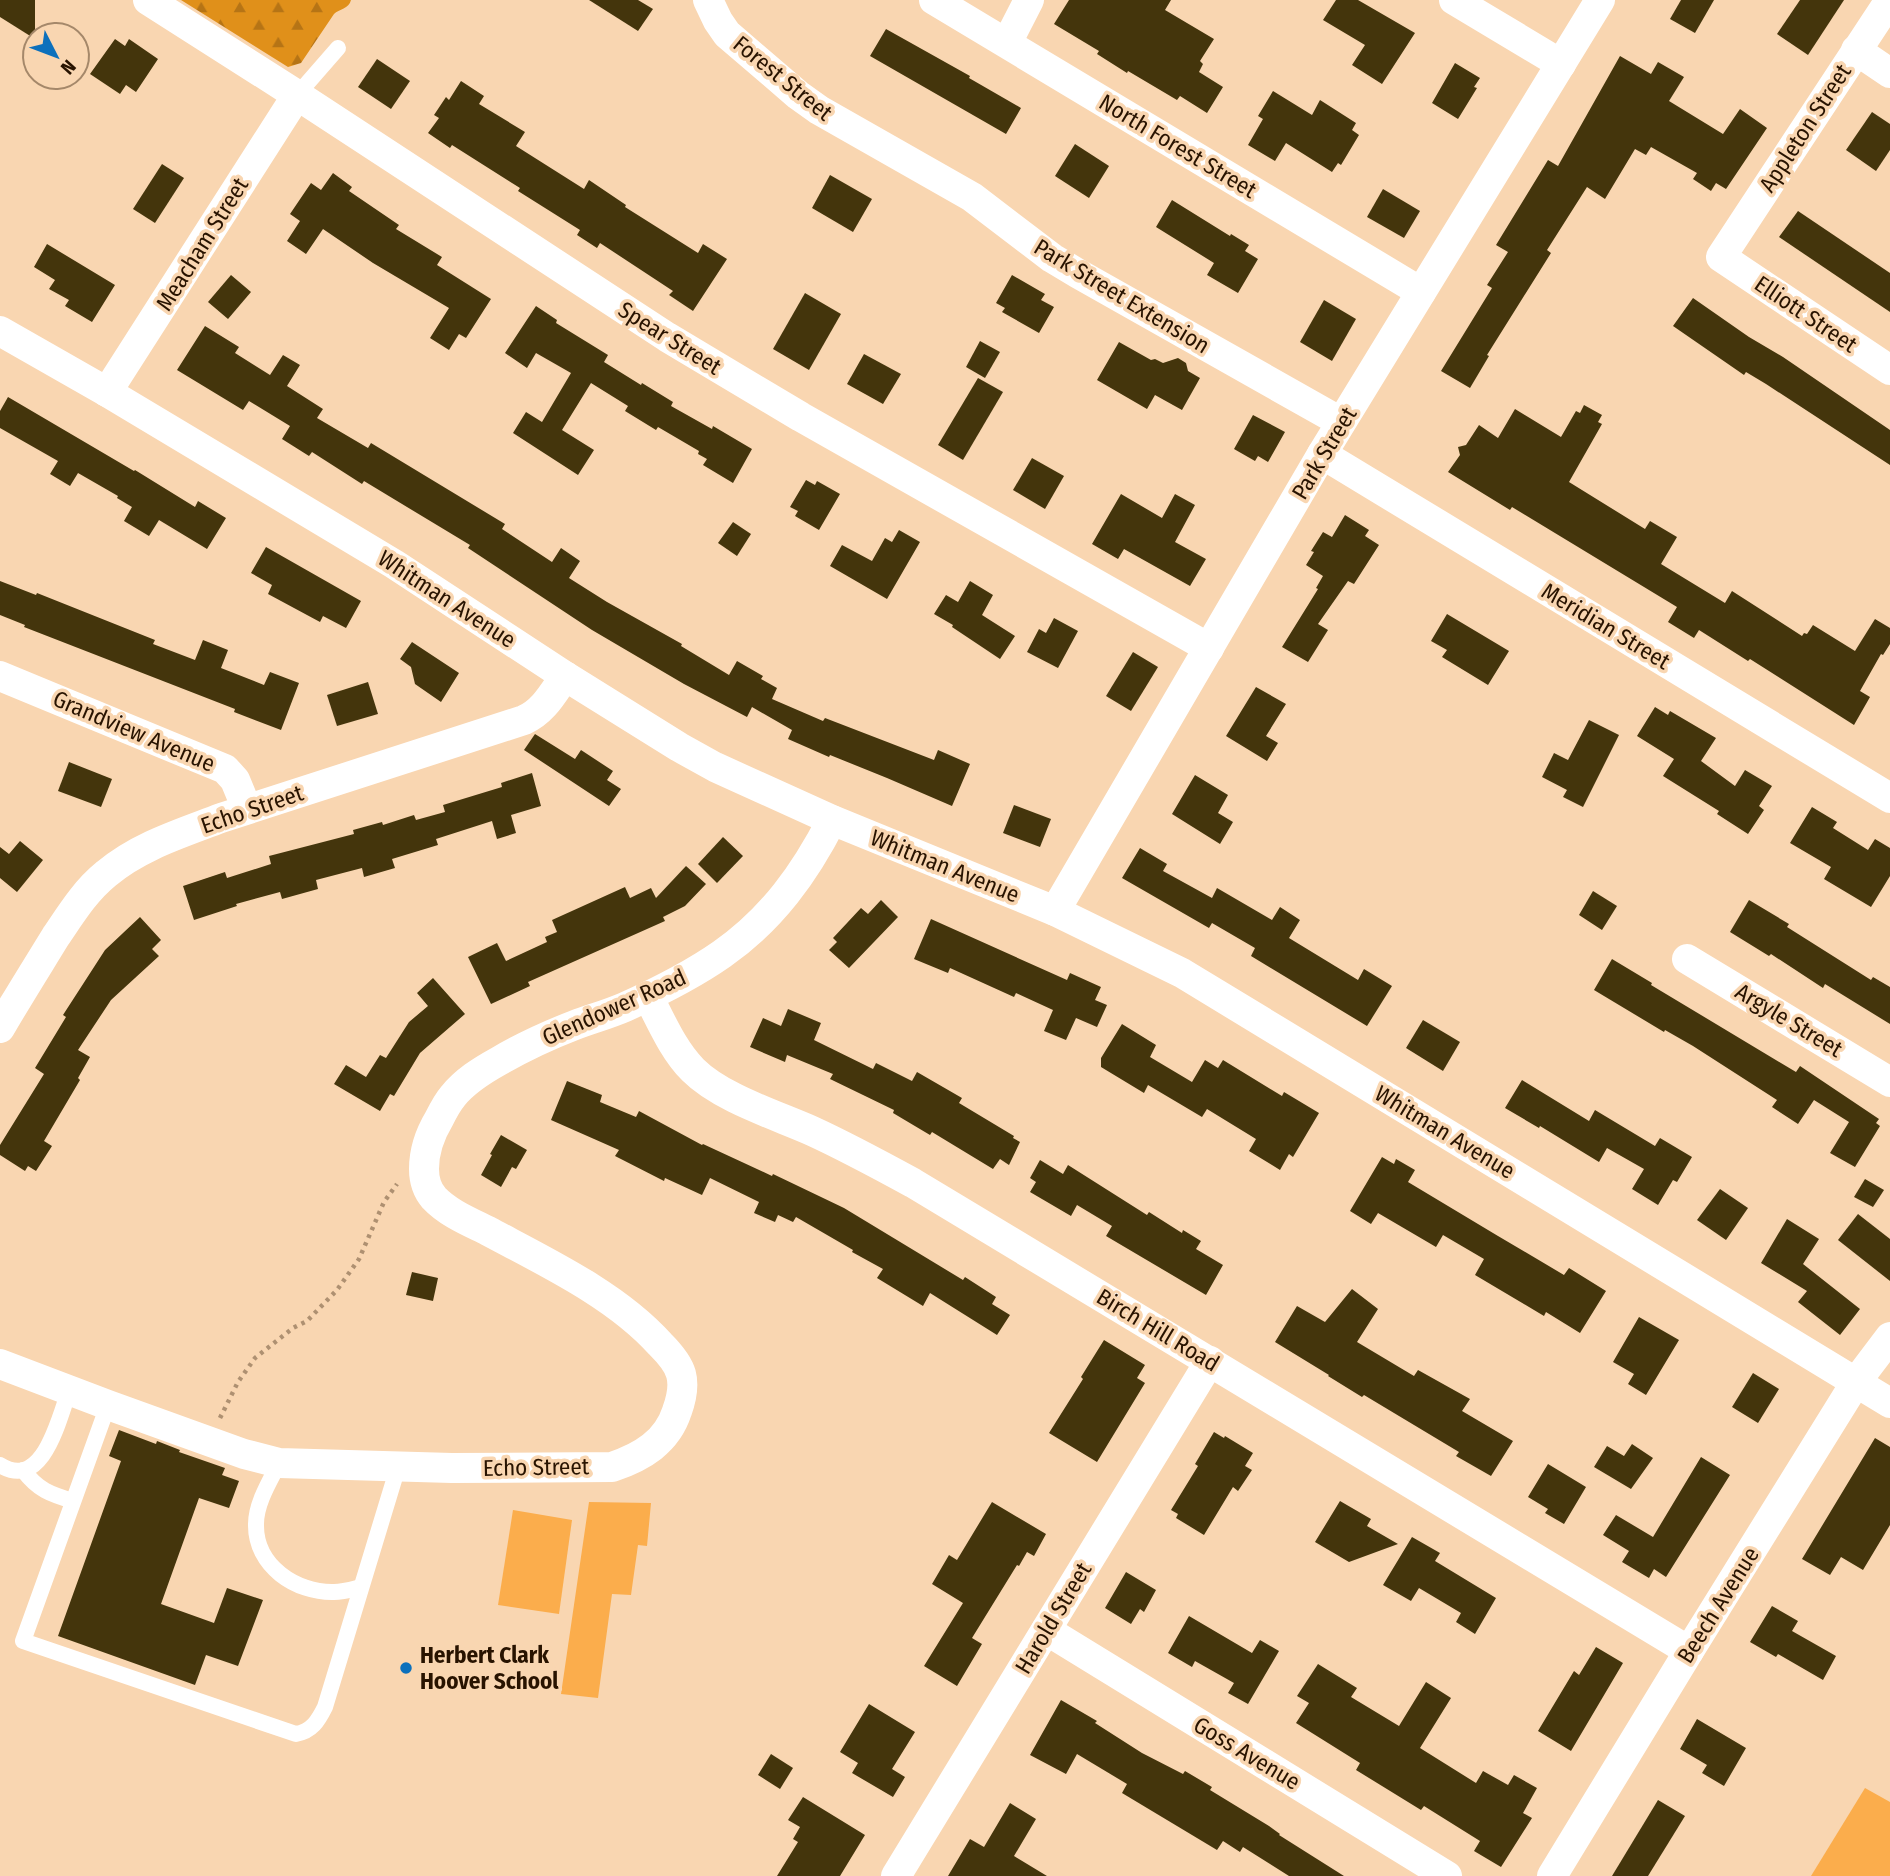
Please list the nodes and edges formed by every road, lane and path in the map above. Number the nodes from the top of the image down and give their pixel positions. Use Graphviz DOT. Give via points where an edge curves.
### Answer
graph roads {
  1 [pos="148,0"];
  2 [pos="708,0"];
  3 [pos="934,0"];
  4 [pos="1028,0"];
  5 [pos="1454,0"];
  6 [pos="1600,0"];
  7 [pos="1890,0"];
  8 [pos="1007,43"];
  9 [pos="338,48"];
  10 [pos="1856,50"];
  11 [pos="1561,64"];
  12 [pos="1890,73"];
  13 [pos="297,95"];
  14 [pos="909,162"];
  15 [pos="1721,257"];
  16 [pos="1421,292"];
  17 [pos="0,331"];
  18 [pos="1890,370"];
  19 [pos="107,392"];
  20 [pos="1341,422"];
  21 [pos="1322,454"];
  22 [pos="1209,648"];
  23 [pos="0,676"];
  24 [pos="565,676"];
  25 [pos="1890,798"];
  26 [pos="247,809"];
  27 [pos="832,820"];
  28 [pos="1055,911"];
  29 [pos="1687,959"];
  30 [pos="648,996"];
  31 [pos="0,1028"];
  32 [pos="1890,1082"];
  33 [pos="425,1155"];
  34 [pos="1890,1337"];
  35 [pos="1210,1361"];
  36 [pos="0,1364"];
  37 [pos="1856,1382"];
  38 [pos="69,1391"];
  39 [pos="1890,1403"];
  40 [pos="108,1405"];
  41 [pos="212,1443"];
  42 [pos="279,1463"];
  43 [pos="0,1465"];
  44 [pos="398,1467"];
  45 [pos="23,1470"];
  46 [pos="73,1501"];
  47 [pos="361,1587"];
  48 [pos="1046,1630"];
  49 [pos="1689,1651"];
  50 [pos="896,1876"];
  51 [pos="1447,1876"];
  52 [pos="1552,1876"];
  1 -- 13 [label="street, Spear Street"];
  2 -- 14 [label="street, Forest Street" via="727,34 797,95"];
  3 -- 8 [label="street, North Forest Street"];
  4 -- 8 [label="street"];
  5 -- 11 [label="street"];
  6 -- 11 [label="street, Park Street"];
  7 -- 10 [label="street, Appleton Street"];
  8 -- 16 [label="street, North Forest Street"];
  9 -- 13 [label="lane"];
  10 -- 12 [label="street"];
  10 -- 15 [label="street, Appleton Street"];
  11 -- 16 [label="street, Park Street"];
  13 -- 19 [label="street, Meacham Street"];
  13 -- 22 [label="street, Spear Street" via="667,337"];
  14 -- 20 [label="street, Park Street Extension" via="972,197 1077,274"];
  15 -- 18 [label="street, Elliott Street"];
  16 -- 20 [label="street, Park Street"];
  17 -- 19 [label="street, Whitman Avenue"];
  19 -- 24 [label="street, Whitman Avenue" via="394,564"];
  20 -- 21 [label="street, Park Street"];
  21 -- 22 [label="street, Park Street"];
  21 -- 25 [label="street, Meridian Street"];
  22 -- 28 [label="street, Park Street"];
  23 -- 26 [label="street, Grandview Avenue" via="225,769"];
  24 -- 26 [label="street, Echo Street" via="543,707 524,720"];
  24 -- 27 [label="street, Whitman Avenue" via="679,747"];
  26 -- 31 [label="street, Echo Street" via="143,849 106,873 74,909"];
  27 -- 28 [label="street, Whitman Avenue"];
  27 -- 30 [label="street, Glendower Road" via="802,874 760,923 707,964"];
  28 -- 37 [label="street, Whitman Avenue" via="1191,978"];
  29 -- 32 [label="street, Argyle Street"];
  30 -- 33 [label="street, Glendower Road" via="544,1038 471,1078 451,1098 433,1128"];
  30 -- 35 [label="street, Birch Hill Road" via="684,1059 707,1081 913,1183"];
  33 -- 41 [label="path" via="410,1166 384,1202 359,1259 337,1290 307,1321 255,1358 221,1415"];
  33 -- 44 [label="street, Echo Street" via="425,1179 436,1200 623,1310 676,1364 681,1373 681,1396 672,1423 657,1444 612,1467"];
  34 -- 37 [label="street, Beech Avenue"];
  35 -- 48 [label="street, Harold Street"];
  35 -- 49 [label="street, Birch Hill Road"];
  36 -- 38 [label="street, Echo Street"];
  37 -- 39 [label="street, Whitman Avenue"];
  37 -- 49 [label="street, Beech Avenue"];
  38 -- 40 [label="street, Echo Street"];
  38 -- 45 [label="lane" via="47,1449 38,1462"];
  40 -- 41 [label="street, Echo Street"];
  40 -- 46 [label="lane"];
  41 -- 42 [label="street, Echo Street"];
  42 -- 44 [label="street, Echo Street"];
  42 -- 47 [label="lane" via="256,1523 266,1559 284,1578 302,1587 335,1592"];
  43 -- 45 [label="lane"];
  44 -- 47 [label="lane"];
  45 -- 46 [label="lane" via="40,1489"];
  46 -- 47 [label="lane" via="23,1642 296,1734 315,1725 325,1707"];
  48 -- 50 [label="street, Harold Street"];
  48 -- 51 [label="street, Goss Avenue"];
  49 -- 52 [label="street, Beech Avenue"];
}
